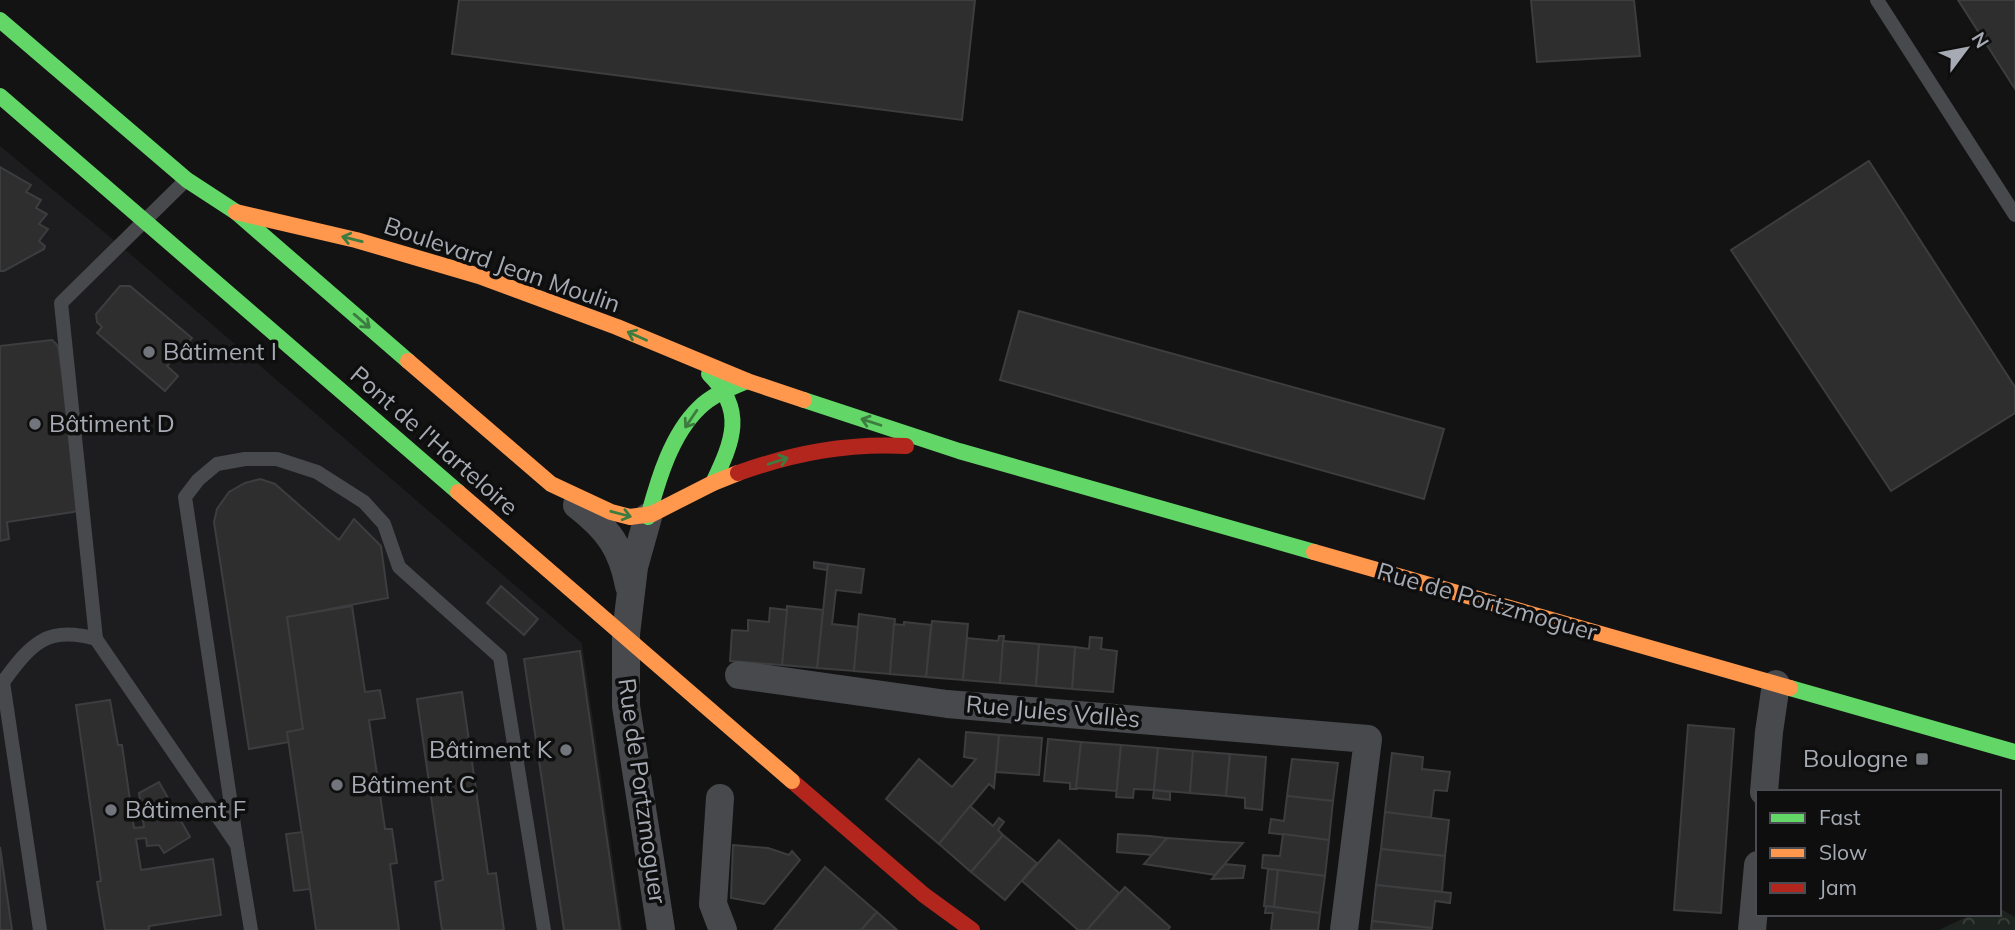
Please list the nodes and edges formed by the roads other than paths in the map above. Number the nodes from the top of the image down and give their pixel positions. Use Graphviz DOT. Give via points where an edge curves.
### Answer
graph roads {
  1 [pos="1877,0"];
  2 [pos="0,20"];
  3 [pos="0,96"];
  4 [pos="187,180"];
  5 [pos="236,212"];
  6 [pos="2015,215"];
  7 [pos="699,363"];
  8 [pos="747,381"];
  9 [pos="725,391"];
  10 [pos="959,451"];
  11 [pos="713,483"];
  12 [pos="551,484"];
  13 [pos="648,517"];
  14 [pos="631,596"];
  15 [pos="96,639"];
  16 [pos="739,675"];
  17 [pos="1776,684"];
  18 [pos="2015,752"];
  19 [pos="1764,790"];
  20 [pos="720,798"];
  21 [pos="237,845"];
  22 [pos="1756,887"];
  23 [pos="924,895"];
  24 [pos="40,930"];
  25 [pos="251,930"];
  26 [pos="544,930"];
  27 [pos="661,930"];
  28 [pos="723,930"];
  29 [pos="952,930"];
  30 [pos="972,930"];
  31 [pos="1344,930"];
  32 [pos="1752,930"];
  1 -- 6 [label="lane"];
  2 -- 4 [label="street, Boulevard Jean Moulin"];
  3 -- 23 [label="street, Pont de l'Harteloire, bridge"];
  4 -- 5 [label="street, Boulevard Jean Moulin"];
  4 -- 15 [label="lane" via="61,303"];
  7 -- 5 [label="street, Boulevard Jean Moulin, one-way" via="479,276"];
  5 -- 12 [label="street, Boulevard Jean Moulin, one-way"];
  7 -- 8 [label="street, Boulevard Jean Moulin"];
  7 -- 9 [label="street"];
  8 -- 9 [label="street"];
  10 -- 8 [label="street, Rue de Portzmoguer, one-way"];
  9 -- 11 [label="street" via="734,428"];
  9 -- 13 [label="street, one-way" via="698,409 678,439"];
  11 -- 10 [label="street, Rue de Portzmoguer, one-way" via="794,455 846,445"];
  10 -- 17 [label="street, Rue de Portzmoguer"];
  11 -- 13 [label="street, Rue de Portzmoguer"];
  12 -- 13 [label="street, Boulevard Jean Moulin, one-way" via="626,517"];
  12 -- 14 [label="street" via="583,509 618,547"];
  13 -- 14 [label="street, Rue de Portzmoguer"];
  14 -- 27 [label="street, Rue de Portzmoguer" via="626,706"];
  15 -- 21 [label="lane"];
  15 -- 24 [label="lane" via="55,634 33,646 3,682"];
  16 -- 31 [label="street, Rue Jules Vallès" via="947,704 1368,739"];
  17 -- 18 [label="street, Rue de Portzmoguer"];
  17 -- 19 [label="street"];
  20 -- 28 [label="street" via="713,904"];
  21 -- 25 [label="lane"];
  21 -- 26 [label="lane" via="185,497 217,464 277,459 317,472 364,502 384,524 399,567 500,657"];
  22 -- 32 [label="street"];
  23 -- 29 [label="street"];
  23 -- 30 [label="street"];
}
